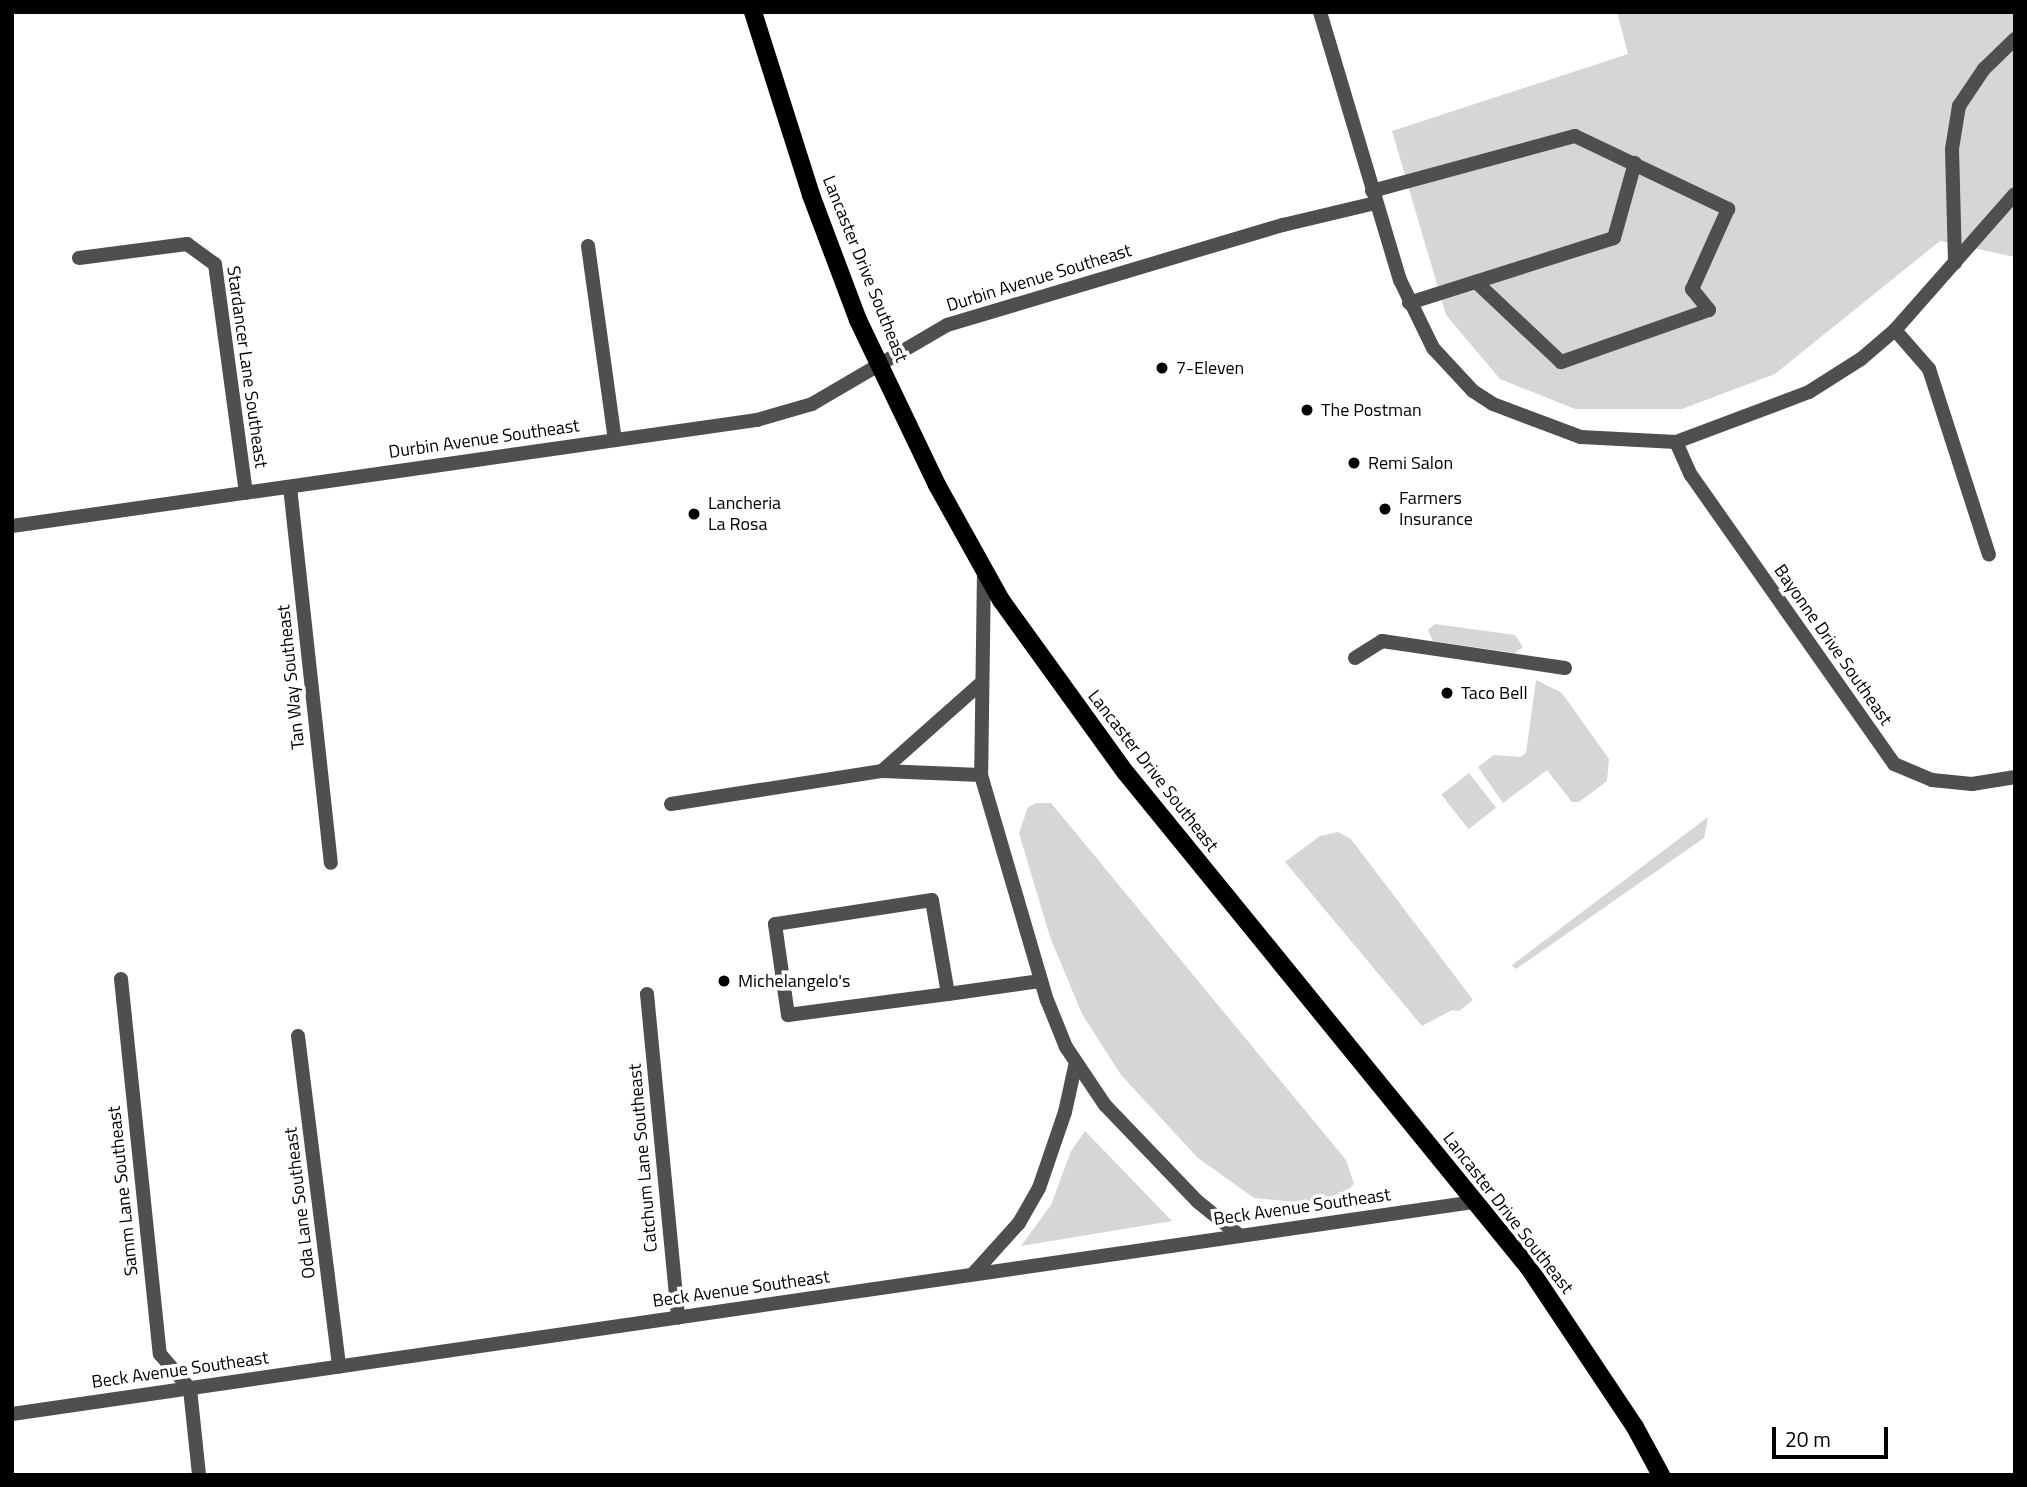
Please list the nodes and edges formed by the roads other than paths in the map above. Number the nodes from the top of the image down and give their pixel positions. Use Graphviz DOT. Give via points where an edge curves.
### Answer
graph roads {
  1 [pos="753,12"];
  2 [pos="1320,12"];
  3 [pos="2015,38"];
  4 [pos="1635,163"];
  5 [pos="2015,194"];
  6 [pos="1374,197"];
  7 [pos="588,246"];
  8 [pos="79,258"];
  9 [pos="1955,263"];
  10 [pos="1476,282"];
  11 [pos="1409,303"];
  12 [pos="1895,330"];
  13 [pos="878,364"];
  14 [pos="615,440"];
  15 [pos="1676,442"];
  16 [pos="290,487"];
  17 [pos="246,493"];
  18 [pos="12,526"];
  19 [pos="1989,555"];
  20 [pos="984,571"];
  21 [pos="1355,658"];
  22 [pos="1565,668"];
  23 [pos="981,683"];
  24 [pos="882,771"];
  25 [pos="981,775"];
  26 [pos="2015,777"];
  27 [pos="671,804"];
  28 [pos="331,863"];
  29 [pos="121,979"];
  30 [pos="1041,981"];
  31 [pos="647,994"];
  32 [pos="948,994"];
  33 [pos="299,1036"];
  34 [pos="1076,1062"];
  35 [pos="1475,1202"];
  36 [pos="1240,1236"];
  37 [pos="973,1274"];
  38 [pos="678,1318"];
  39 [pos="339,1366"];
  40 [pos="190,1389"];
  41 [pos="12,1415"];
  42 [pos="199,1475"];
  43 [pos="1661,1475"];
  1 -- 13 [label="main road, Lancaster Drive Southeast" via="811,195"];
  2 -- 6 [label="street"];
  3 -- 9 [label="street" via="1971,85 1957,116 1951,172"];
  4 -- 6 [label="street, Durbin Avenue Southeast" via="1575,136"];
  4 -- 10 [label="street" via="1614,239"];
  4 -- 10 [label="street, Durbin Avenue Southeast" via="1728,209 1692,289 1709,310 1561,362"];
  5 -- 9 [label="street"];
  6 -- 11 [label="street"];
  6 -- 13 [label="street, Durbin Avenue Southeast" via="947,325"];
  7 -- 14 [label="street"];
  8 -- 17 [label="street, Stardancer Lane Southeast" via="187,244 215,264"];
  9 -- 12 [label="street"];
  10 -- 11 [label="street"];
  11 -- 15 [label="street" via="1445,364 1473,391 1513,415 1581,437"];
  12 -- 15 [label="street" via="1861,359 1808,392"];
  12 -- 19 [label="street" via="1929,369"];
  13 -- 14 [label="street, Durbin Avenue Southeast" via="812,404 757,420"];
  13 -- 20 [label="main road, Lancaster Drive Southeast"];
  14 -- 16 [label="street, Durbin Avenue Southeast"];
  15 -- 26 [label="street, Bayonne Drive Southeast" via="1692,475 1894,764 1932,780 1972,784"];
  16 -- 17 [label="street, Durbin Avenue Southeast"];
  16 -- 28 [label="street, Tan Way Southeast"];
  17 -- 18 [label="street, Durbin Avenue Southeast"];
  20 -- 23 [label="street"];
  20 -- 35 [label="main road, Lancaster Drive Southeast" via="1126,773"];
  21 -- 22 [label="street" via="1382,641"];
  23 -- 24 [label="street"];
  23 -- 25 [label="street"];
  24 -- 25 [label="street"];
  24 -- 27 [label="street"];
  25 -- 30 [label="street"];
  29 -- 40 [label="street, Samm Lane Southeast" via="160,1354"];
  30 -- 32 [label="street"];
  30 -- 34 [label="street"];
  31 -- 38 [label="street, Catchum Lane Southeast"];
  32 -- 32 [label="street" via="788,1015 775,924 932,900"];
  33 -- 39 [label="street, Oda Lane Southeast"];
  34 -- 36 [label="street" via="1105,1105 1197,1201"];
  34 -- 37 [label="street" via="1065,1112 1039,1188 1018,1223"];
  35 -- 36 [label="street, Beck Avenue Southeast"];
  35 -- 43 [label="main road, Lancaster Drive Southeast" via="1584,1348"];
  36 -- 37 [label="street, Beck Avenue Southeast"];
  37 -- 38 [label="street, Beck Avenue Southeast"];
  38 -- 39 [label="street, Beck Avenue Southeast"];
  39 -- 40 [label="street, Beck Avenue Southeast"];
  40 -- 41 [label="street, Beck Avenue Southeast"];
  40 -- 42 [label="street"];
}
